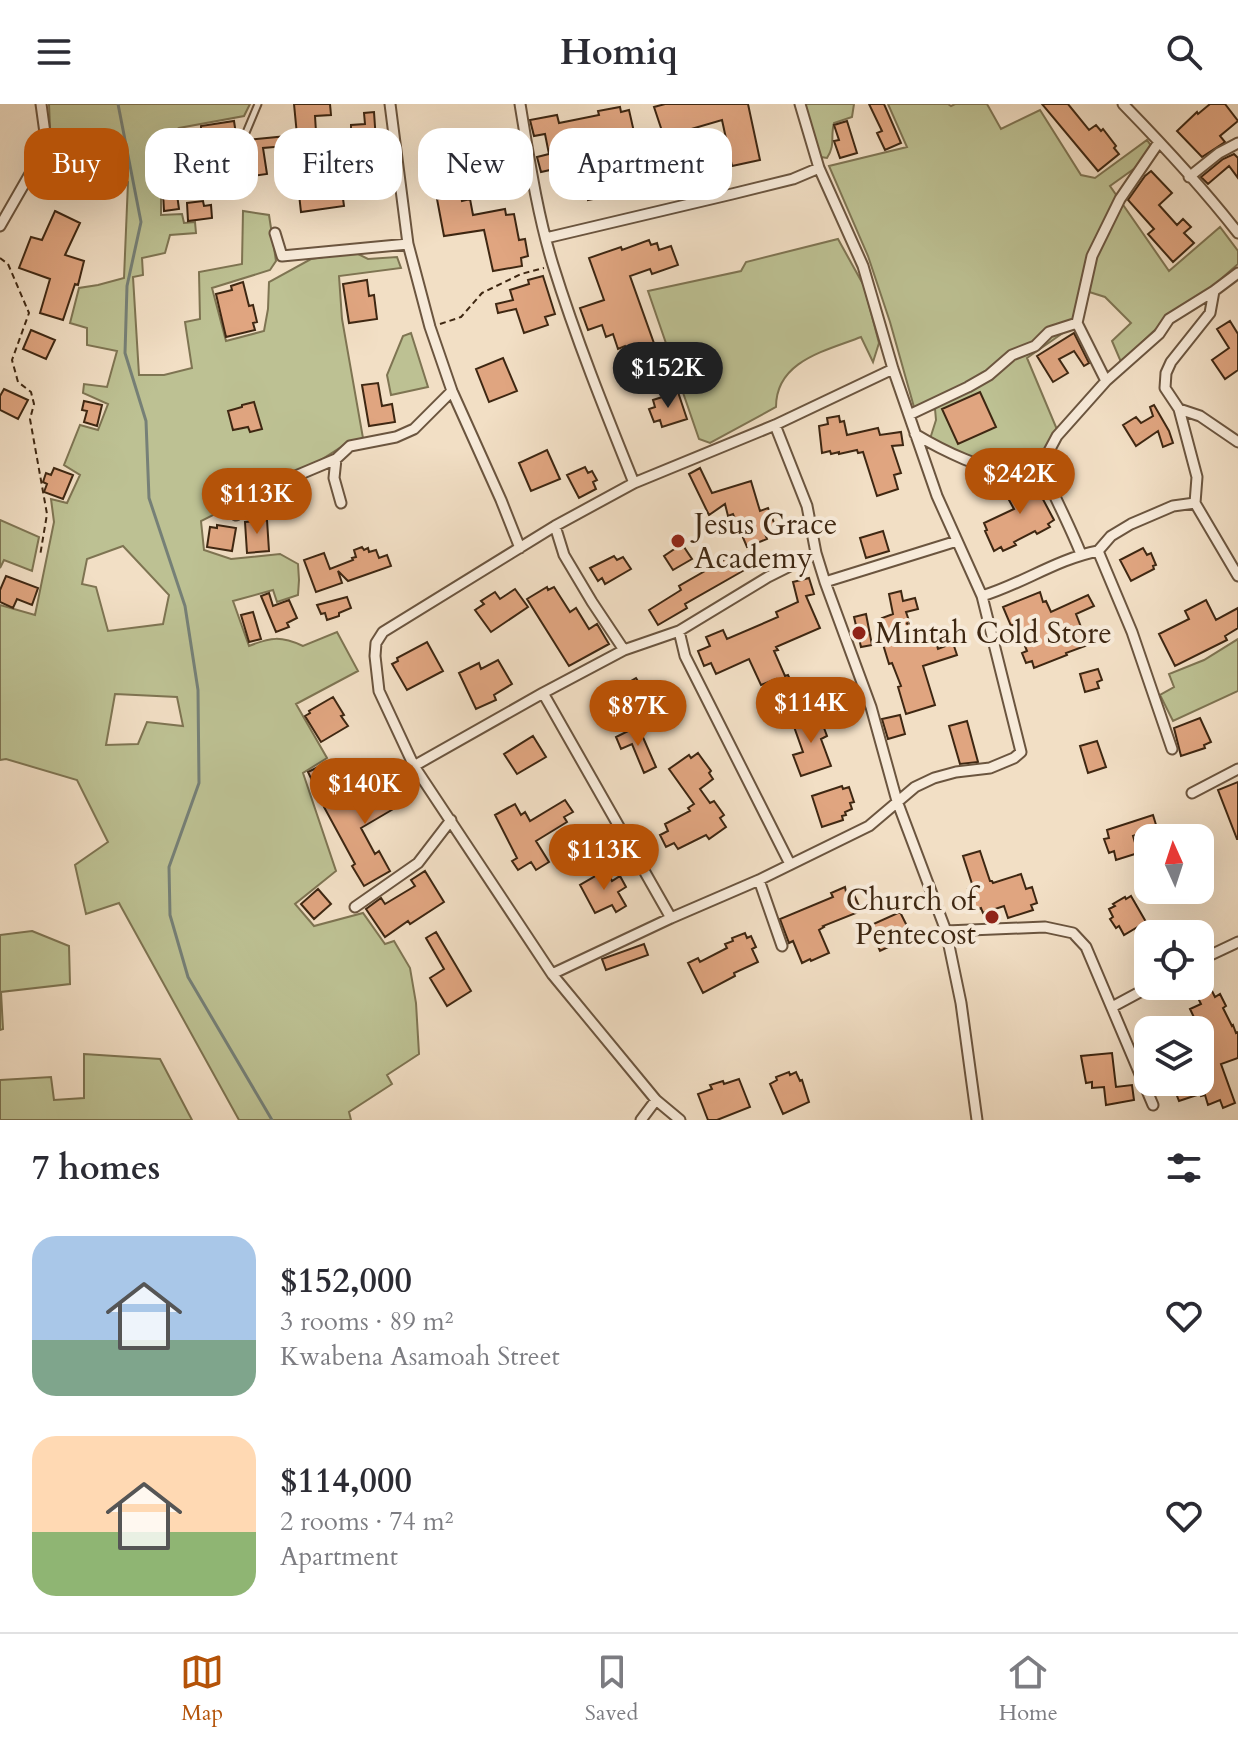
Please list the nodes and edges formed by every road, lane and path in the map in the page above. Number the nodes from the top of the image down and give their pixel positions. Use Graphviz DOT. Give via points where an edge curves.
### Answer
graph roads {
  1 [pos="41,104"];
  2 [pos="258,104"];
  3 [pos="390,104"];
  4 [pos="520,104"];
  5 [pos="800,104"];
  6 [pos="1123,104"];
  7 [pos="248,128"];
  8 [pos="1159,142"];
  9 [pos="1238,143"];
  10 [pos="819,168"];
  11 [pos="1189,177"];
  12 [pos="0,226"];
  13 [pos="275,233"];
  14 [pos="1238,233"];
  15 [pos="546,238"];
  16 [pos="408,244"];
  17 [pos="0,258"];
  18 [pos="553,266"];
  19 [pos="1238,273"];
  20 [pos="1214,291"];
  21 [pos="1077,323"];
  22 [pos="430,327"];
  23 [pos="893,369"];
  24 [pos="1106,381"];
  25 [pos="452,391"];
  26 [pos="1179,409"];
  27 [pos="909,415"];
  28 [pos="775,425"];
  29 [pos="915,434"];
  30 [pos="1238,442"];
  31 [pos="336,459"];
  32 [pos="1041,466"];
  33 [pos="634,483"];
  34 [pos="341,503"];
  35 [pos="1195,503"];
  36 [pos="236,515"];
  37 [pos="555,526"];
  38 [pos="957,541"];
  39 [pos="520,548"];
  40 [pos="1098,551"];
  41 [pos="816,553"];
  42 [pos="1081,554"];
  43 [pos="40,556"];
  44 [pos="1238,576"];
  45 [pos="825,582"];
  46 [pos="982,596"];
  47 [pos="679,631"];
  48 [pos="624,650"];
  49 [pos="543,693"];
  50 [pos="1172,749"];
  51 [pos="414,766"];
  52 [pos="1238,769"];
  53 [pos="1192,793"];
  54 [pos="897,801"];
  55 [pos="451,820"];
  56 [pos="790,864"];
  57 [pos="759,880"];
  58 [pos="355,907"];
  59 [pos="671,918"];
  60 [pos="946,931"];
  61 [pos="1238,942"];
  62 [pos="782,946"];
  63 [pos="1214,953"];
  64 [pos="552,974"];
  65 [pos="1134,995"];
  66 [pos="1112,1007"];
  67 [pos="656,1100"];
  68 [pos="1153,1105"];
  69 [pos="641,1120"];
  70 [pos="680,1120"];
  71 [pos="977,1120"];
  1 -- 12 [label="street" via="43,151"];
  2 -- 7 [label="lane"];
  3 -- 16 [label="street"];
  4 -- 15 [label="street"];
  5 -- 10 [label="street"];
  6 -- 8 [label="street"];
  8 -- 11 [label="street"];
  8 -- 21 [label="street" via="1120,199 1092,256"];
  9 -- 11 [label="street"];
  10 -- 15 [label="street" via="793,179"];
  10 -- 23 [label="street" via="863,266"];
  11 -- 14 [label="street"];
  13 -- 16 [label="street" via="282,256"];
  15 -- 18 [label="street"];
  16 -- 22 [label="street"];
  17 -- 43 [label="path" via="8,264 29,313 12,360 18,382 31,392 34,404 30,419 47,514"];
  18 -- 22 [label="path" via="482,293 461,317"];
  18 -- 33 [label="street"];
  19 -- 20 [label="street"];
  20 -- 24 [label="street" via="1169,319"];
  20 -- 26 [label="street" via="1210,313 1166,373 1165,388"];
  21 -- 24 [label="street"];
  21 -- 27 [label="street" via="1049,332 989,375"];
  22 -- 25 [label="street"];
  23 -- 27 [label="street"];
  23 -- 28 [label="street"];
  24 -- 32 [label="street" via="1057,436"];
  25 -- 31 [label="street" via="414,429 350,446"];
  25 -- 39 [label="street"];
  26 -- 30 [label="street" via="1200,416"];
  26 -- 35 [label="street" via="1197,477"];
  27 -- 29 [label="street"];
  28 -- 33 [label="street"];
  28 -- 41 [label="street" via="807,506"];
  29 -- 32 [label="street" via="988,468 1017,472"];
  29 -- 38 [label="street"];
  31 -- 34 [label="street" via="334,478"];
  31 -- 36 [label="street" via="291,478"];
  32 -- 42 [label="street"];
  33 -- 37 [label="street"];
  35 -- 40 [label="street" via="1173,506 1131,524"];
  35 -- 44 [label="street"];
  37 -- 39 [label="street"];
  37 -- 48 [label="street" via="564,555"];
  38 -- 45 [label="street"];
  38 -- 46 [label="street"];
  39 -- 51 [label="street" via="383,632 376,643 379,691"];
  40 -- 42 [label="street"];
  40 -- 50 [label="street"];
  41 -- 45 [label="street"];
  41 -- 47 [label="street"];
  42 -- 46 [label="street"];
  45 -- 54 [label="street" via="871,707"];
  46 -- 54 [label="street" via="1021,752 990,768 934,778"];
  47 -- 48 [label="street"];
  47 -- 56 [label="street" via="685,656"];
  48 -- 49 [label="street"];
  49 -- 51 [label="street"];
  49 -- 59 [label="street"];
  51 -- 55 [label="street"];
  52 -- 53 [label="street"];
  54 -- 56 [label="street" via="869,826"];
  54 -- 60 [label="street"];
  55 -- 58 [label="street" via="418,863"];
  55 -- 64 [label="street"];
  56 -- 57 [label="street"];
  57 -- 59 [label="street"];
  57 -- 62 [label="street"];
  59 -- 64 [label="street"];
  60 -- 66 [label="street" via="1045,927 1073,933 1086,947"];
  60 -- 71 [label="street"];
  61 -- 63 [label="street"];
  64 -- 67 [label="street"];
  65 -- 66 [label="street"];
  66 -- 68 [label="street"];
  67 -- 69 [label="street"];
  67 -- 70 [label="street"];
}
